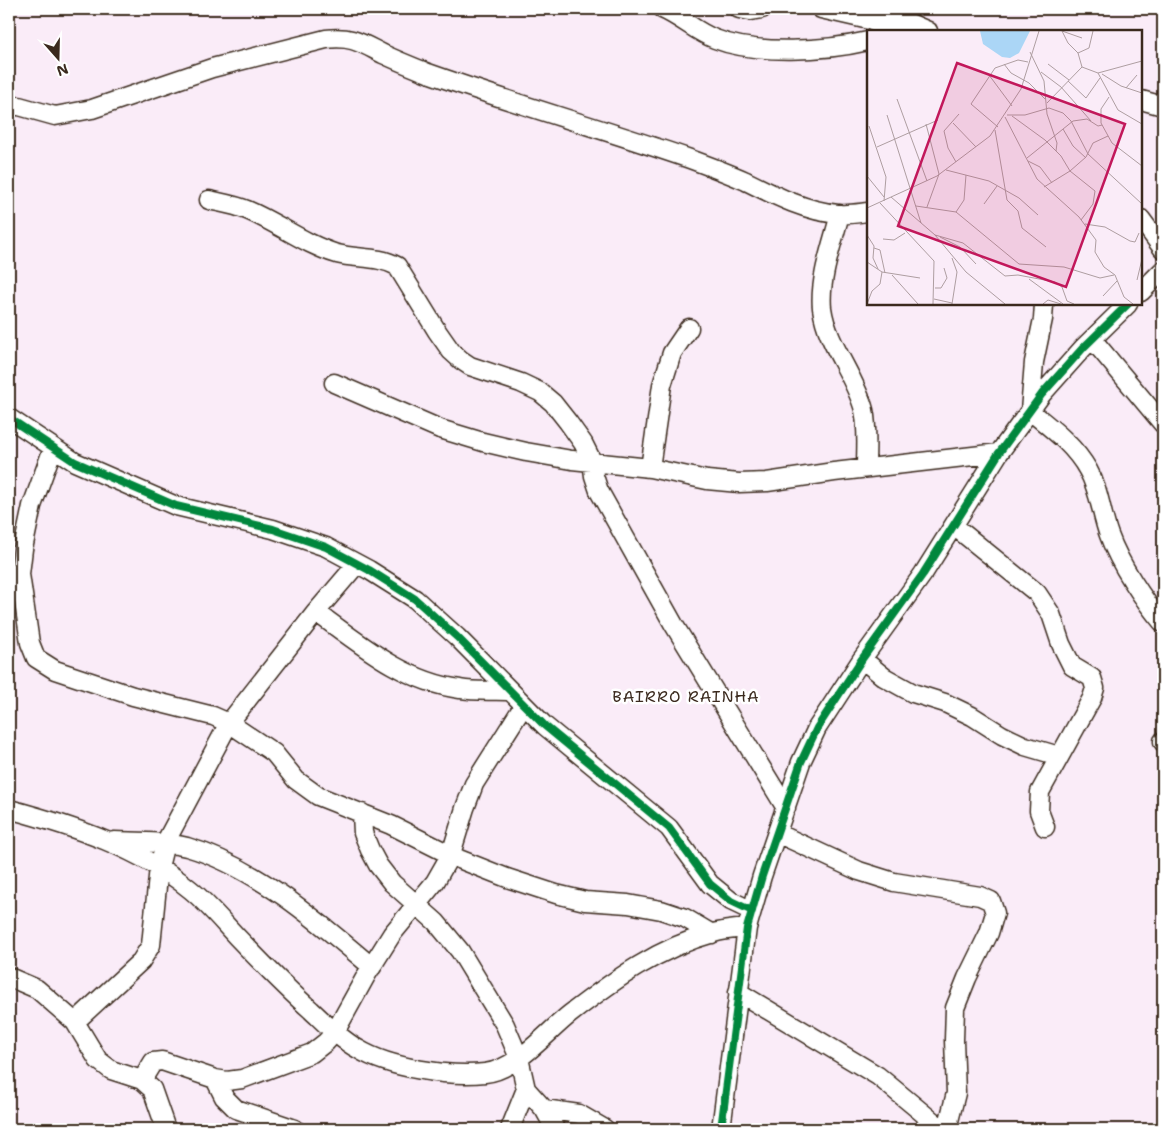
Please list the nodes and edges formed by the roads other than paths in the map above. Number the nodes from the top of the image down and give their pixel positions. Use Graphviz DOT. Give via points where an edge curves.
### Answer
graph roads {
  1 [pos="662,9"];
  2 [pos="739,9"];
  3 [pos="762,9"];
  4 [pos="822,9"];
  5 [pos="877,9"];
  6 [pos="892,30"];
  7 [pos="919,30"];
  8 [pos="867,41"];
  9 [pos="1142,100"];
  10 [pos="9,106"];
  11 [pos="1163,106"];
  12 [pos="209,200"];
  13 [pos="867,212"];
  14 [pos="840,214"];
  15 [pos="1142,220"];
  16 [pos="1163,249"];
  17 [pos="1163,270"];
  18 [pos="1142,291"];
  19 [pos="1044,305"];
  20 [pos="1127,305"];
  21 [pos="688,328"];
  22 [pos="1092,339"];
  23 [pos="334,383"];
  24 [pos="1030,410"];
  25 [pos="1163,424"];
  26 [pos="13,425"];
  27 [pos="53,448"];
  28 [pos="999,453"];
  29 [pos="592,461"];
  30 [pos="650,468"];
  31 [pos="866,468"];
  32 [pos="954,526"];
  33 [pos="357,564"];
  34 [pos="316,612"];
  35 [pos="1163,623"];
  36 [pos="862,659"];
  37 [pos="510,691"];
  38 [pos="524,705"];
  39 [pos="229,723"];
  40 [pos="1059,756"];
  41 [pos="786,808"];
  42 [pos="9,810"];
  43 [pos="362,812"];
  44 [pos="1045,827"];
  45 [pos="777,833"];
  46 [pos="106,841"];
  47 [pos="165,843"];
  48 [pos="451,854"];
  49 [pos="159,867"];
  50 [pos="416,904"];
  51 [pos="749,919"];
  52 [pos="712,934"];
  53 [pos="372,967"];
  54 [pos="9,976"];
  55 [pos="738,992"];
  56 [pos="75,1022"];
  57 [pos="335,1032"];
  58 [pos="519,1058"];
  59 [pos="214,1079"];
  60 [pos="142,1080"];
  61 [pos="526,1089"];
  62 [pos="544,1109"];
  63 [pos="166,1129"];
  64 [pos="295,1129"];
  65 [pos="510,1129"];
  66 [pos="555,1129"];
  67 [pos="605,1129"];
  68 [pos="721,1129"];
  69 [pos="942,1129"];
  70 [pos="947,1129"];
  1 -- 8 [label="street" via="714,38 748,47 797,50 844,47"];
  2 -- 3 [label="street"];
  4 -- 6 [label="street" via="869,20"];
  5 -- 7 [label="street"];
  9 -- 11 [label="street"];
  10 -- 14 [label="street" via="55,116 92,109 212,68 326,39 347,39 364,43 410,66 449,80 692,160 792,203"];
  12 -- 29 [label="street" via="245,209 298,238 338,254 389,261 397,266 451,351 470,366 540,392 568,422"];
  13 -- 14 [label="street"];
  14 -- 31 [label="street" via="823,282 822,306 825,323 864,410"];
  15 -- 16 [label="street"];
  17 -- 18 [label="street"];
  19 -- 24 [label="street"];
  20 -- 22 [label="street"];
  21 -- 30 [label="street" via="672,353 662,385"];
  22 -- 24 [label="street"];
  22 -- 25 [label="street"];
  23 -- 29 [label="street" via="440,429 526,452"];
  24 -- 28 [label="street"];
  24 -- 35 [label="street" via="1072,446 1088,470 1098,490 1109,535 1123,564"];
  26 -- 27 [label="street"];
  27 -- 33 [label="street" via="75,462 176,506 273,528 326,547"];
  27 -- 39 [label="street" via="32,506 20,574 30,643 36,658 55,670"];
  28 -- 31 [label="street"];
  28 -- 32 [label="street"];
  29 -- 30 [label="street"];
  29 -- 41 [label="street" via="599,491 614,519 674,625"];
  30 -- 31 [label="street" via="739,483"];
  32 -- 36 [label="street" via="924,574"];
  32 -- 40 [label="street" via="1037,593 1051,614 1072,666 1092,678 1095,688 1092,698"];
  33 -- 34 [label="street"];
  33 -- 37 [label="street" via="415,599"];
  34 -- 37 [label="street" via="387,662 426,681 461,689"];
  34 -- 39 [label="street"];
  36 -- 40 [label="street" via="912,693 945,703 1025,746"];
  36 -- 41 [label="street" via="817,728 801,762"];
  37 -- 38 [label="street"];
  38 -- 48 [label="street" via="474,784"];
  38 -- 51 [label="street" via="669,828 710,884"];
  39 -- 43 [label="street" via="274,753 296,780 318,796"];
  39 -- 47 [label="street"];
  40 -- 44 [label="street" via="1040,792 1039,811"];
  41 -- 45 [label="street"];
  42 -- 46 [label="street"];
  43 -- 48 [label="street"];
  43 -- 50 [label="street" via="364,833 378,865 392,883"];
  45 -- 51 [label="street"];
  45 -- 70 [label="street" via="859,871 894,882 980,896 991,901 995,912 989,933 955,1008 956,1093"];
  46 -- 47 [label="street"];
  46 -- 49 [label="street"];
  47 -- 49 [label="street"];
  47 -- 53 [label="street" via="208,855 269,887 332,932"];
  48 -- 50 [label="street" via="435,882"];
  48 -- 52 [label="street" via="556,894 661,910 685,918"];
  49 -- 56 [label="street" via="151,946 141,961"];
  49 -- 57 [label="street" via="192,891 274,976"];
  50 -- 53 [label="street"];
  50 -- 58 [label="street" via="460,951 505,1025"];
  51 -- 52 [label="street"];
  51 -- 55 [label="street"];
  52 -- 58 [label="street" via="660,952 634,967 569,1014"];
  53 -- 57 [label="street"];
  54 -- 56 [label="street" via="37,989"];
  55 -- 68 [label="street"];
  55 -- 69 [label="street" via="878,1076"];
  56 -- 60 [label="street" via="98,1060 111,1070"];
  57 -- 58 [label="street" via="360,1051 378,1058 448,1075 487,1073"];
  57 -- 59 [label="street" via="312,1053 242,1080"];
  58 -- 61 [label="street"];
  59 -- 60 [label="street" via="162,1061 153,1062"];
  59 -- 64 [label="street" via="224,1097 236,1109"];
  60 -- 63 [label="street" via="152,1089"];
  61 -- 62 [label="street"];
  61 -- 65 [label="street"];
  62 -- 66 [label="street"];
  62 -- 67 [label="street" via="579,1114"];
}
